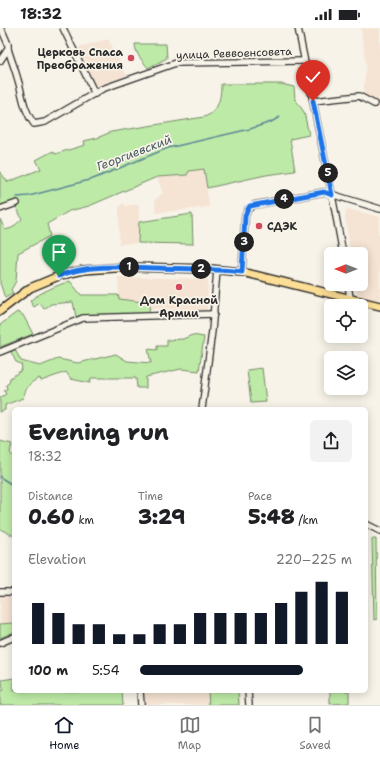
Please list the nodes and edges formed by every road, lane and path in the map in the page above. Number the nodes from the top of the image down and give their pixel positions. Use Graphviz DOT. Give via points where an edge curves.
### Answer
graph roads {
  1 [pos="1,28"];
  2 [pos="63,28"];
  3 [pos="298,28"];
  4 [pos="8,49"];
  5 [pos="0,61"];
  6 [pos="304,61"];
  7 [pos="95,94"];
  8 [pos="313,101"];
  9 [pos="374,104"];
  10 [pos="332,195"];
  11 [pos="17,203"];
  12 [pos="0,209"];
  13 [pos="380,209"];
  14 [pos="342,247"];
  15 [pos="217,270"];
  16 [pos="242,272"];
  17 [pos="349,291"];
  18 [pos="350,298"];
  19 [pos="380,306"];
  20 [pos="0,311"];
  21 [pos="214,314"];
  22 [pos="0,352"];
  23 [pos="202,407"];
  24 [pos="368,525"];
  25 [pos="380,531"];
  26 [pos="0,592"];
  27 [pos="12,592"];
  28 [pos="12,638"];
  29 [pos="0,643"];
  30 [pos="140,693"];
  31 [pos="248,693"];
  32 [pos="141,705"];
  33 [pos="249,705"];
  1 -- 4 [label="street"];
  2 -- 7 [label="street"];
  3 -- 6 [label="street"];
  4 -- 5 [label="street"];
  4 -- 7 [label="street, улица Реввоенсовета" via="27,114 34,124 45,122"];
  6 -- 7 [label="street, улица Реввоенсовета" via="176,63 102,89"];
  6 -- 8 [label="street"];
  8 -- 9 [label="street" via="359,96"];
  8 -- 10 [label="street"];
  10 -- 13 [label="street"];
  10 -- 14 [label="street"];
  10 -- 16 [label="street" via="324,192 254,205 248,209 245,216"];
  11 -- 12 [label="street"];
  15 -- 16 [label="main road"];
  15 -- 20 [label="main road" via="130,267 70,272 30,288"];
  15 -- 21 [label="street"];
  16 -- 18 [label="main road"];
  17 -- 18 [label="street"];
  18 -- 19 [label="main road"];
  21 -- 22 [label="street" via="83,318"];
  21 -- 23 [label="street"];
  24 -- 25 [label="street"];
  26 -- 27 [label="street"];
  28 -- 29 [label="street"];
  30 -- 32 [label="street"];
  31 -- 33 [label="street"];
}
